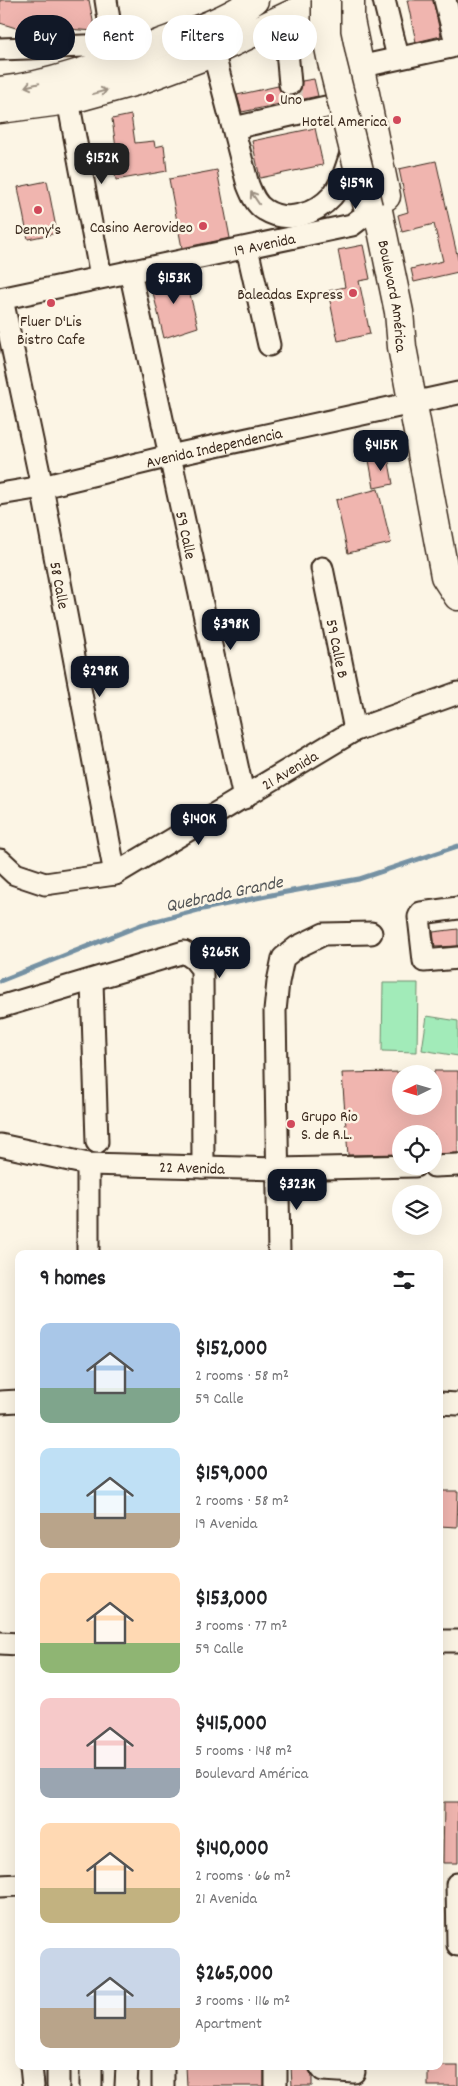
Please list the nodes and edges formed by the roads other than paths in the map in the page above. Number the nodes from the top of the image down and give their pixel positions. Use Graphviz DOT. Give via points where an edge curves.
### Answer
graph roads {
  1 [pos="106,0"];
  2 [pos="254,0"];
  3 [pos="350,0"];
  4 [pos="384,0"];
  5 [pos="445,0"];
  6 [pos="319,2"];
  7 [pos="108,15"];
  8 [pos="291,15"];
  9 [pos="152,43"];
  10 [pos="0,49"];
  11 [pos="85,52"];
  12 [pos="398,57"];
  13 [pos="102,60"];
  14 [pos="190,60"];
  15 [pos="215,60"];
  16 [pos="288,60"];
  17 [pos="359,67"];
  18 [pos="0,91"];
  19 [pos="68,100"];
  20 [pos="292,100"];
  21 [pos="326,107"];
  22 [pos="0,109"];
  23 [pos="234,128"];
  24 [pos="352,150"];
  25 [pos="366,221"];
  26 [pos="247,248"];
  27 [pos="130,271"];
  28 [pos="101,277"];
  29 [pos="1,299"];
  30 [pos="269,345"];
  31 [pos="402,347"];
  32 [pos="458,393"];
  33 [pos="420,401"];
  34 [pos="170,456"];
  35 [pos="42,487"];
  36 [pos="0,494"];
  37 [pos="458,553"];
  38 [pos="322,568"];
  39 [pos="458,596"];
  40 [pos="458,693"];
  41 [pos="355,730"];
  42 [pos="244,798"];
  43 [pos="7,867"];
  44 [pos="115,874"];
  45 [pos="458,908"];
  46 [pos="371,933"];
  47 [pos="458,958"];
  48 [pos="92,981"];
  49 [pos="0,1007"];
  50 [pos="97,1142"];
  51 [pos="0,1145"];
  52 [pos="88,1164"];
  53 [pos="458,1165"];
  54 [pos="442,1166"];
  55 [pos="203,1167"];
  56 [pos="392,1167"];
  57 [pos="278,1169"];
  58 [pos="88,1250"];
  59 [pos="279,1250"];
  60 [pos="15,1401"];
  61 [pos="0,1402"];
  62 [pos="443,1403"];
  63 [pos="458,1404"];
  64 [pos="443,1641"];
  65 [pos="458,1641"];
  66 [pos="0,1643"];
  67 [pos="15,1644"];
  68 [pos="451,1884"];
  69 [pos="15,1885"];
  70 [pos="0,1886"];
  71 [pos="458,1945"];
  72 [pos="31,2070"];
  73 [pos="58,2070"];
  74 [pos="91,2070"];
  75 [pos="127,2070"];
  76 [pos="163,2070"];
  77 [pos="276,2070"];
  78 [pos="323,2070"];
  79 [pos="354,2072"];
  80 [pos="33,2086"];
  81 [pos="58,2086"];
  82 [pos="91,2086"];
  83 [pos="126,2086"];
  84 [pos="163,2086"];
  85 [pos="276,2086"];
  1 -- 7 [label="street"];
  2 -- 9 [label="main road" via="246,7 194,31"];
  3 -- 17 [label="main road, Boulevard América" via="350,20"];
  4 -- 12 [label="street"];
  5 -- 12 [label="street" via="454,44"];
  6 -- 8 [label="main road"];
  6 -- 24 [label="main road, bridge"];
  6 -- 31 [label="main road, Boulevard América" via="346,58 399,312"];
  10 -- 11 [label="street"];
  12 -- 17 [label="street"];
  13 -- 18 [label="main road, one-way" via="77,74"];
  19 -- 14 [label="main road, one-way" via="140,80"];
  15 -- 23 [label="street"];
  16 -- 20 [label="street"];
  17 -- 33 [label="main road, Boulevard América"];
  19 -- 22 [label="main road"];
  19 -- 28 [label="street"];
  20 -- 21 [label="street"];
  20 -- 23 [label="street"];
  24 -- 23 [label="street, one-way" via="343,177 319,208 296,216 279,216 264,210 254,200"];
  24 -- 25 [label="main road, bridge"];
  25 -- 26 [label="street, 19 Avenida"];
  25 -- 31 [label="main road"];
  26 -- 27 [label="street, 19 Avenida"];
  26 -- 30 [label="street"];
  27 -- 28 [label="street, 19 Avenida"];
  27 -- 34 [label="street, 59 Calle"];
  28 -- 29 [label="street, 19 Avenida"];
  29 -- 35 [label="street, 58 Calle"];
  31 -- 33 [label="main road, Boulevard América"];
  32 -- 33 [label="street, Avenida Independencia"];
  33 -- 34 [label="street, Avenida Independencia"];
  33 -- 37 [label="main road, Boulevard América"];
  33 -- 39 [label="main road, Boulevard América" via="445,576"];
  34 -- 35 [label="street, Avenida Independencia"];
  34 -- 42 [label="street, 59 Calle"];
  35 -- 36 [label="street, Avenida Independencia"];
  35 -- 44 [label="street, 58 Calle"];
  38 -- 41 [label="street, 59 Calle B"];
  40 -- 41 [label="street, 21 Avenida"];
  41 -- 42 [label="street, 21 Avenida"];
  42 -- 44 [label="street, 21 Avenida"];
  43 -- 44 [label="street, 21 Avenida" via="45,884"];
  45 -- 47 [label="street" via="421,913 419,916 424,961"];
  46 -- 57 [label="street" via="324,934 283,958 276,1011"];
  48 -- 49 [label="street"];
  48 -- 50 [label="street"];
  48 -- 55 [label="street" via="184,952 202,969"];
  51 -- 52 [label="street, 22 Avenida"];
  52 -- 55 [label="street, 22 Avenida"];
  52 -- 58 [label="street"];
  53 -- 54 [label="street"];
  55 -- 57 [label="street, 22 Avenida"];
  56 -- 57 [label="street, 22 Avenida"];
  57 -- 59 [label="street"];
  60 -- 61 [label="street"];
  62 -- 63 [label="street"];
  64 -- 65 [label="street"];
  66 -- 67 [label="street"];
  68 -- 71 [label="street"];
  69 -- 70 [label="street"];
  72 -- 80 [label="street"];
  73 -- 81 [label="street"];
  74 -- 82 [label="street"];
  75 -- 83 [label="street"];
  76 -- 84 [label="street"];
  77 -- 85 [label="street"];
  78 -- 79 [label="street"];
}
